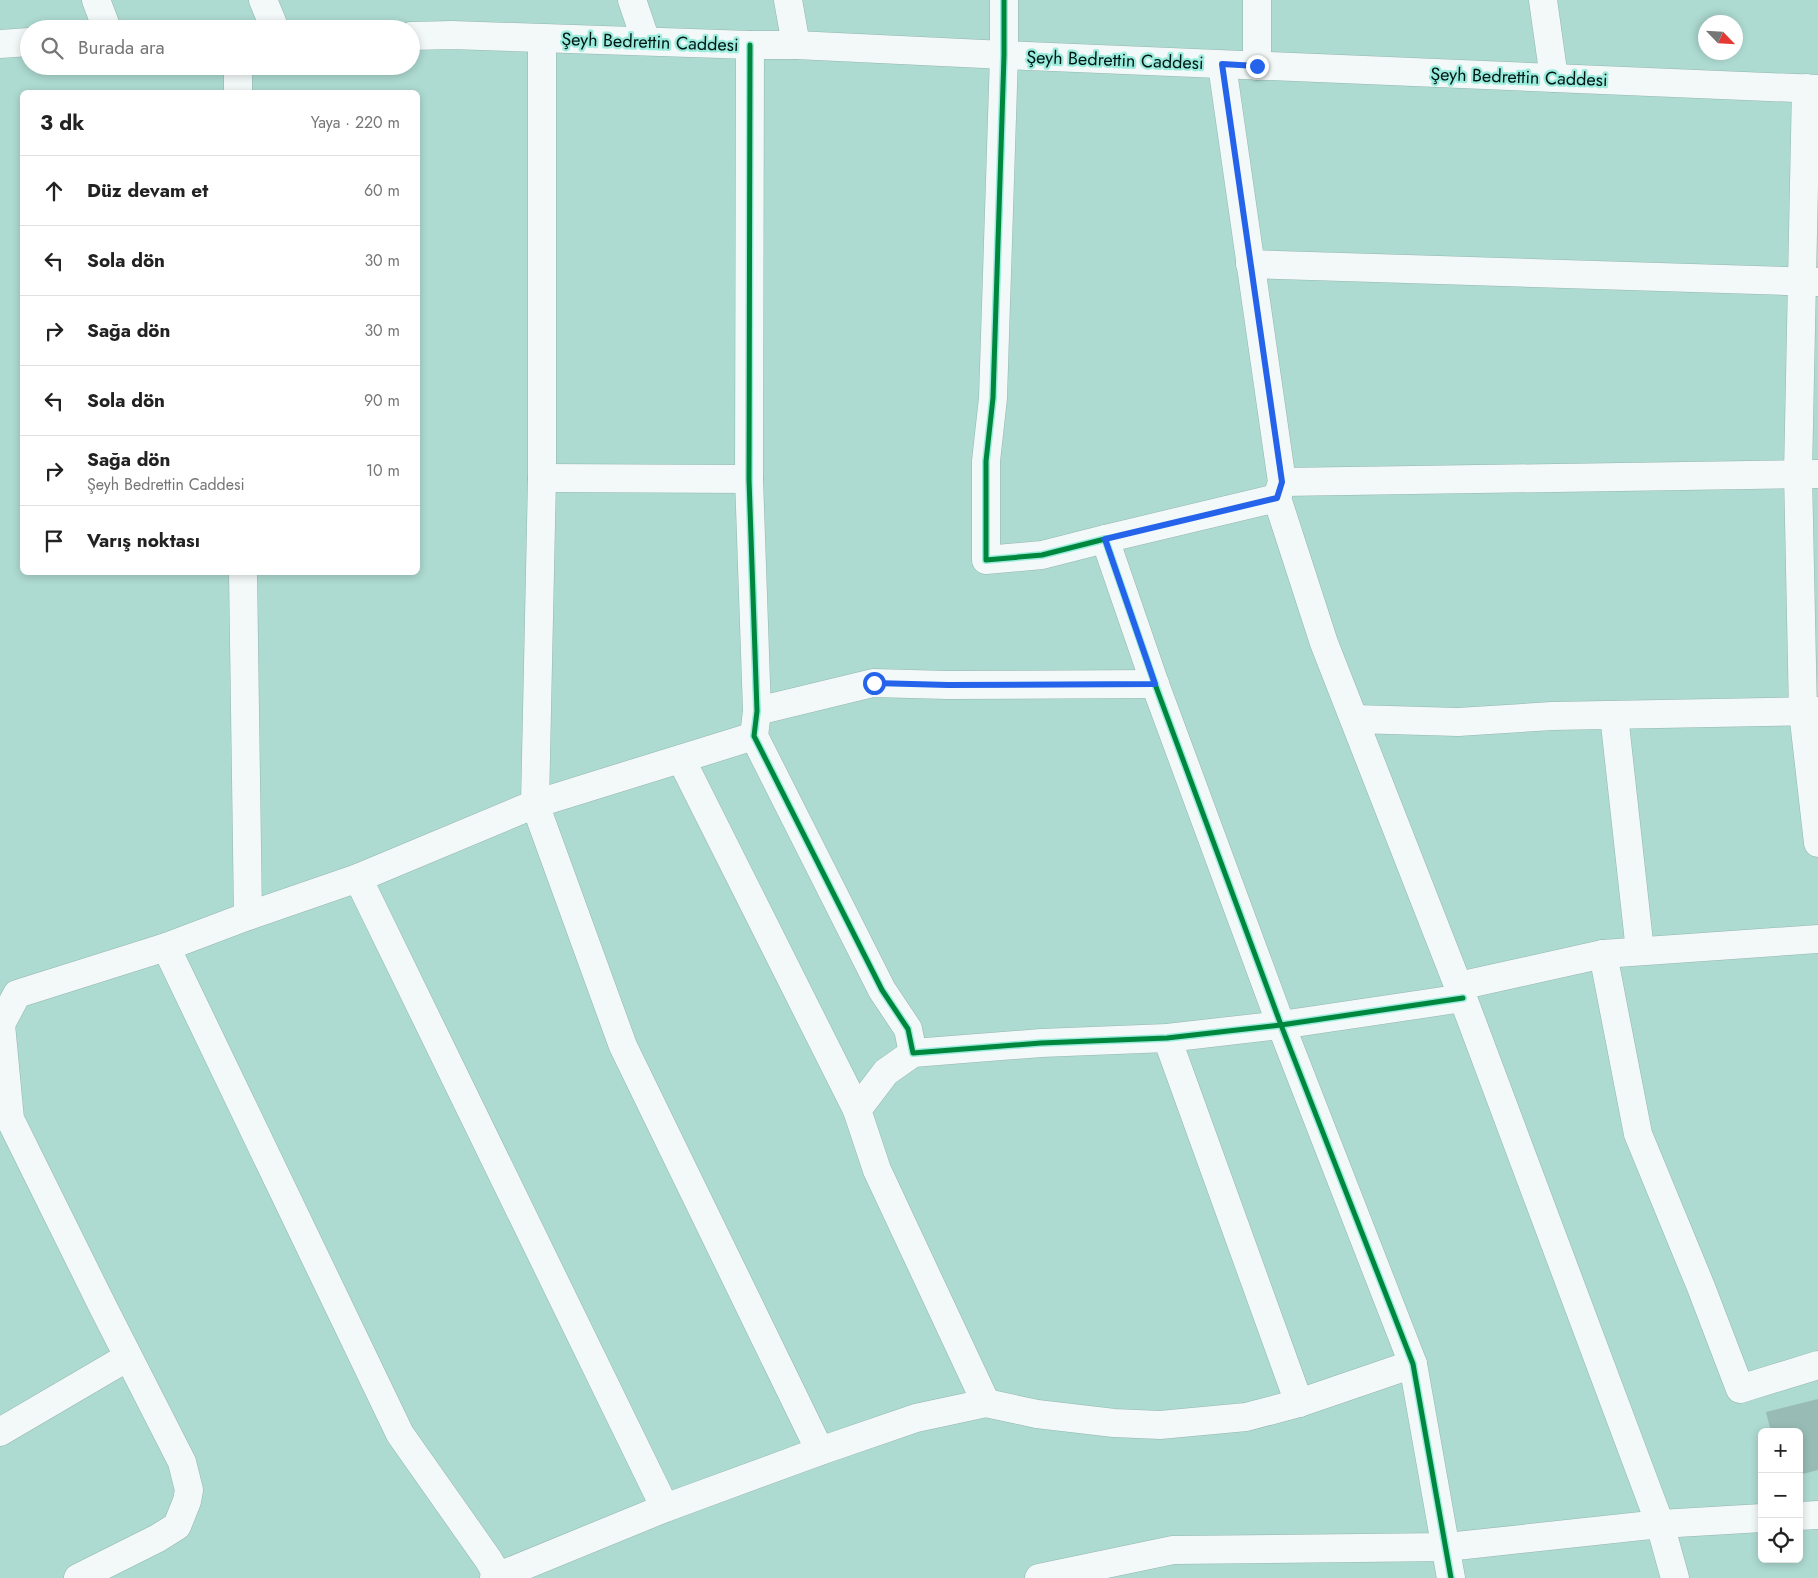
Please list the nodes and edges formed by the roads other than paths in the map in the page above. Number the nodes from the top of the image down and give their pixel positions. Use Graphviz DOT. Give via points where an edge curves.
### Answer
graph roads {
  1 [pos="96,0"];
  2 [pos="263,0"];
  3 [pos="632,0"];
  4 [pos="788,0"];
  5 [pos="1004,0"];
  6 [pos="1257,0"];
  7 [pos="1543,0"];
  8 [pos="104,20"];
  9 [pos="271,20"];
  10 [pos="420,36"];
  11 [pos="542,39"];
  12 [pos="646,41"];
  13 [pos="20,43"];
  14 [pos="0,44"];
  15 [pos="796,45"];
  16 [pos="750,46"];
  17 [pos="1004,56"];
  18 [pos="1222,64"];
  19 [pos="1257,66"];
  20 [pos="238,75"];
  21 [pos="1554,78"];
  22 [pos="1812,88"];
  23 [pos="238,90"];
  24 [pos="1250,264"];
  25 [pos="1810,282"];
  26 [pos="1808,473"];
  27 [pos="542,478"];
  28 [pos="749,478"];
  29 [pos="1279,490"];
  30 [pos="1105,539"];
  31 [pos="244,575"];
  32 [pos="1155,684"];
  33 [pos="1811,711"];
  34 [pos="1614,715"];
  35 [pos="1354,719"];
  36 [pos="756,723"];
  37 [pos="681,758"];
  38 [pos="535,804"];
  39 [pos="1818,843"];
  40 [pos="358,878"];
  41 [pos="248,916"];
  42 [pos="1818,939"];
  43 [pos="166,947"];
  44 [pos="1640,951"];
  45 [pos="1603,954"];
  46 [pos="1461,992"];
  47 [pos="0,1020"];
  48 [pos="1282,1025"];
  49 [pos="1167,1038"];
  50 [pos="913,1053"];
  51 [pos="857,1110"];
  52 [pos="128,1357"];
  53 [pos="1413,1364"];
  54 [pos="1818,1366"];
  55 [pos="986,1403"];
  56 [pos="1298,1404"];
  57 [pos="0,1432"];
  58 [pos="820,1451"];
  59 [pos="665,1508"];
  60 [pos="1818,1515"];
  61 [pos="1803,1516"];
  62 [pos="1758,1518"];
  63 [pos="1660,1524"];
  64 [pos="1446,1547"];
  65 [pos="496,1577"];
  66 [pos="78,1578"];
  67 [pos="1039,1578"];
  68 [pos="1451,1578"];
  69 [pos="1675,1578"];
  1 -- 8 [label="street"];
  2 -- 9 [label="street"];
  3 -- 12 [label="street"];
  4 -- 15 [label="street"];
  5 -- 17 [label="street"];
  6 -- 19 [label="street"];
  7 -- 21 [label="street"];
  10 -- 11 [label="street, Şeyh Bedrettin Caddesi"];
  11 -- 12 [label="street, Şeyh Bedrettin Caddesi"];
  11 -- 27 [label="street"];
  12 -- 16 [label="street, Şeyh Bedrettin Caddesi"];
  13 -- 14 [label="street"];
  15 -- 16 [label="street, Şeyh Bedrettin Caddesi"];
  15 -- 17 [label="street, Şeyh Bedrettin Caddesi"];
  16 -- 28 [label="street"];
  17 -- 18 [label="street, Şeyh Bedrettin Caddesi"];
  17 -- 30 [label="street" via="993,398 986,462 986,560 1042,555"];
  18 -- 19 [label="street, Şeyh Bedrettin Caddesi"];
  18 -- 24 [label="street"];
  19 -- 21 [label="street, Şeyh Bedrettin Caddesi"];
  20 -- 23 [label="street"];
  21 -- 22 [label="street, Şeyh Bedrettin Caddesi"];
  22 -- 25 [label="street"];
  24 -- 25 [label="street"];
  24 -- 29 [label="street"];
  25 -- 26 [label="street"];
  26 -- 29 [label="street"];
  26 -- 33 [label="street"];
  27 -- 28 [label="street"];
  27 -- 38 [label="street"];
  28 -- 36 [label="street"];
  29 -- 30 [label="street"];
  29 -- 35 [label="street" via="1324,643"];
  30 -- 32 [label="street"];
  31 -- 41 [label="street"];
  32 -- 36 [label="street" via="874,683"];
  32 -- 48 [label="street"];
  33 -- 34 [label="street"];
  33 -- 39 [label="street"];
  34 -- 35 [label="street" via="1458,722"];
  34 -- 44 [label="street"];
  35 -- 46 [label="street"];
  36 -- 37 [label="street"];
  36 -- 50 [label="street" via="882,990 908,1029"];
  37 -- 38 [label="street"];
  37 -- 51 [label="street"];
  38 -- 40 [label="street"];
  38 -- 58 [label="street" via="623,1046"];
  40 -- 41 [label="street"];
  40 -- 59 [label="street"];
  41 -- 43 [label="street"];
  42 -- 44 [label="street"];
  43 -- 47 [label="street" via="17,994"];
  43 -- 65 [label="street" via="400,1434 488,1559"];
  44 -- 45 [label="street"];
  45 -- 46 [label="street"];
  45 -- 54 [label="street" via="1638,1134 1740,1388"];
  46 -- 48 [label="street"];
  46 -- 63 [label="street"];
  47 -- 52 [label="street" via="10,1119"];
  48 -- 49 [label="street"];
  48 -- 53 [label="street"];
  49 -- 50 [label="street"];
  49 -- 56 [label="street"];
  50 -- 51 [label="street" via="886,1072"];
  51 -- 55 [label="street" via="877,1170"];
  52 -- 57 [label="street"];
  52 -- 66 [label="street" via="182,1462 189,1490 187,1501 177,1526"];
  53 -- 56 [label="street"];
  53 -- 64 [label="street"];
  55 -- 56 [label="street" via="1037,1414 1160,1425 1246,1417"];
  55 -- 58 [label="street" via="916,1418"];
  58 -- 59 [label="street"];
  59 -- 65 [label="street"];
  60 -- 61 [label="street"];
  62 -- 63 [label="street"];
  63 -- 64 [label="street"];
  63 -- 69 [label="street"];
  64 -- 67 [label="street" via="1173,1550"];
  64 -- 68 [label="street"];
}
